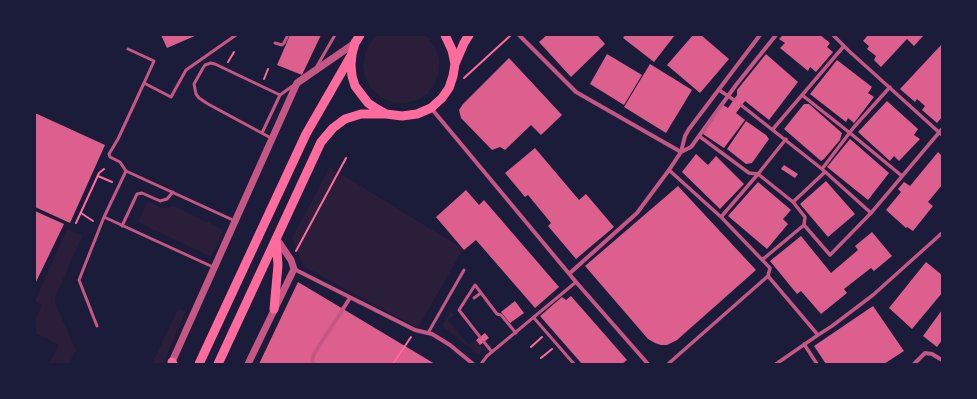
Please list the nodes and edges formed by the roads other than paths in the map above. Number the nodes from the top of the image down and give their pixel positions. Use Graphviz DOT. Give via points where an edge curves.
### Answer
graph roads {
  1 [pos="236,35"];
  2 [pos="288,35"];
  3 [pos="335,35"];
  4 [pos="445,35"];
  5 [pos="469,35"];
  6 [pos="519,35"];
  7 [pos="760,35"];
  8 [pos="776,35"];
  9 [pos="833,35"];
  10 [pos="358,39"];
  11 [pos="275,43"];
  12 [pos="844,46"];
  13 [pos="128,49"];
  14 [pos="352,54"];
  15 [pos="455,64"];
  16 [pos="315,70"];
  17 [pos="144,83"];
  18 [pos="297,83"];
  19 [pos="890,87"];
  20 [pos="719,90"];
  21 [pos="280,94"];
  22 [pos="802,95"];
  23 [pos="728,96"];
  24 [pos="734,100"];
  25 [pos="742,105"];
  26 [pos="431,108"];
  27 [pos="386,114"];
  28 [pos="773,129"];
  29 [pos="941,132"];
  30 [pos="262,133"];
  31 [pos="850,133"];
  32 [pos="699,136"];
  33 [pos="272,138"];
  34 [pos="786,139"];
  35 [pos="681,152"];
  36 [pos="669,170"];
  37 [pos="823,170"];
  38 [pos="126,171"];
  39 [pos="758,174"];
  40 [pos="902,176"];
  41 [pos="173,192"];
  42 [pos="793,202"];
  43 [pos="871,213"];
  44 [pos="104,217"];
  45 [pos="721,217"];
  46 [pos="235,221"];
  47 [pos="804,225"];
  48 [pos="122,226"];
  49 [pos="942,234"];
  50 [pos="276,237"];
  51 [pos="762,260"];
  52 [pos="214,267"];
  53 [pos="294,269"];
  54 [pos="464,270"];
  55 [pos="570,273"];
  56 [pos="768,276"];
  57 [pos="576,282"];
  58 [pos="481,293"];
  59 [pos="350,298"];
  60 [pos="474,298"];
  61 [pos="274,309"];
  62 [pos="534,318"];
  63 [pos="97,326"];
  64 [pos="428,333"];
  65 [pos="516,333"];
  66 [pos="818,335"];
  67 [pos="480,337"];
  68 [pos="484,342"];
  69 [pos="804,344"];
  70 [pos="492,352"];
  71 [pos="941,357"];
  72 [pos="172,363"];
  73 [pos="199,364"];
  74 [pos="218,364"];
  75 [pos="248,364"];
  76 [pos="314,364"];
  77 [pos="472,364"];
  78 [pos="481,364"];
  79 [pos="574,364"];
  80 [pos="648,364"];
  81 [pos="668,364"];
  82 [pos="776,364"];
  83 [pos="817,364"];
  84 [pos="914,364"];
  1 -- 17 [label="lane" via="186,70 171,97"];
  2 -- 11 [label="lane" via="282,45"];
  3 -- 16 [label="lane"];
  4 -- 15 [label="main road"];
  5 -- 15 [label="main road"];
  6 -- 35 [label="street" via="576,92"];
  7 -- 20 [label="street"];
  8 -- 23 [label="street"];
  9 -- 12 [label="street"];
  10 -- 14 [label="main road"];
  10 -- 16 [label="street"];
  12 -- 19 [label="street"];
  12 -- 22 [label="street"];
  13 -- 17 [label="lane" via="154,61"];
  14 -- 27 [label="main road" via="352,76 355,86 368,103"];
  14 -- 73 [label="main road" via="306,134"];
  15 -- 26 [label="main road" via="449,88"];
  16 -- 18 [label="street"];
  17 -- 38 [label="lane" via="109,154 120,162"];
  18 -- 21 [label="lane"];
  18 -- 33 [label="street"];
  19 -- 29 [label="street"];
  19 -- 31 [label="street"];
  20 -- 23 [label="street"];
  20 -- 35 [label="street" via="689,129"];
  21 -- 30 [label="lane"];
  21 -- 30 [label="lane" via="211,63 201,69 194,84 199,98"];
  22 -- 28 [label="street"];
  22 -- 31 [label="street"];
  23 -- 24 [label="street"];
  23 -- 32 [label="street"];
  25 -- 28 [label="street"];
  26 -- 27 [label="main road" via="417,114 402,116"];
  26 -- 55 [label="street"];
  27 -- 50 [label="main road" via="361,114 345,119 333,128 321,142"];
  28 -- 34 [label="street"];
  29 -- 40 [label="street"];
  30 -- 33 [label="lane"];
  31 -- 37 [label="street"];
  31 -- 40 [label="street"];
  32 -- 35 [label="street" via="691,147"];
  32 -- 39 [label="street" via="749,173"];
  33 -- 46 [label="street"];
  34 -- 37 [label="street"];
  34 -- 39 [label="street"];
  35 -- 36 [label="street"];
  36 -- 45 [label="street"];
  36 -- 55 [label="street" via="637,213"];
  37 -- 42 [label="street"];
  37 -- 43 [label="street"];
  38 -- 41 [label="lane"];
  38 -- 44 [label="lane"];
  39 -- 42 [label="street"];
  39 -- 45 [label="street"];
  40 -- 43 [label="street"];
  41 -- 46 [label="lane"];
  41 -- 48 [label="lane" via="167,199 160,200 142,193 137,194"];
  42 -- 47 [label="street" via="805,217"];
  43 -- 47 [label="street" via="830,255"];
  44 -- 48 [label="lane"];
  44 -- 63 [label="lane" via="79,280"];
  45 -- 51 [label="street"];
  46 -- 52 [label="street"];
  47 -- 51 [label="street"];
  48 -- 52 [label="lane"];
  49 -- 66 [label="street" via="873,295"];
  50 -- 53 [label="street"];
  50 -- 61 [label="main road" via="278,265"];
  50 -- 74 [label="main road"];
  51 -- 56 [label="street" via="770,268"];
  52 -- 72 [label="street"];
  53 -- 59 [label="street"];
  53 -- 61 [label="street"];
  54 -- 64 [label="lane"];
  55 -- 57 [label="street"];
  56 -- 66 [label="street"];
  56 -- 81 [label="street"];
  57 -- 62 [label="lane"];
  57 -- 80 [label="street"];
  58 -- 60 [label="lane"];
  58 -- 65 [label="lane"];
  58 -- 67 [label="lane" via="474,285 459,310"];
  59 -- 64 [label="street" via="415,330"];
  59 -- 76 [label="street" via="314,354"];
  61 -- 75 [label="street"];
  62 -- 65 [label="lane"];
  62 -- 79 [label="lane"];
  64 -- 77 [label="street" via="441,339"];
  65 -- 70 [label="lane"];
  66 -- 69 [label="lane"];
  68 -- 70 [label="lane"];
  69 -- 82 [label="lane"];
  69 -- 83 [label="street"];
  70 -- 78 [label="lane"];
  71 -- 84 [label="street" via="925,353"];
}
